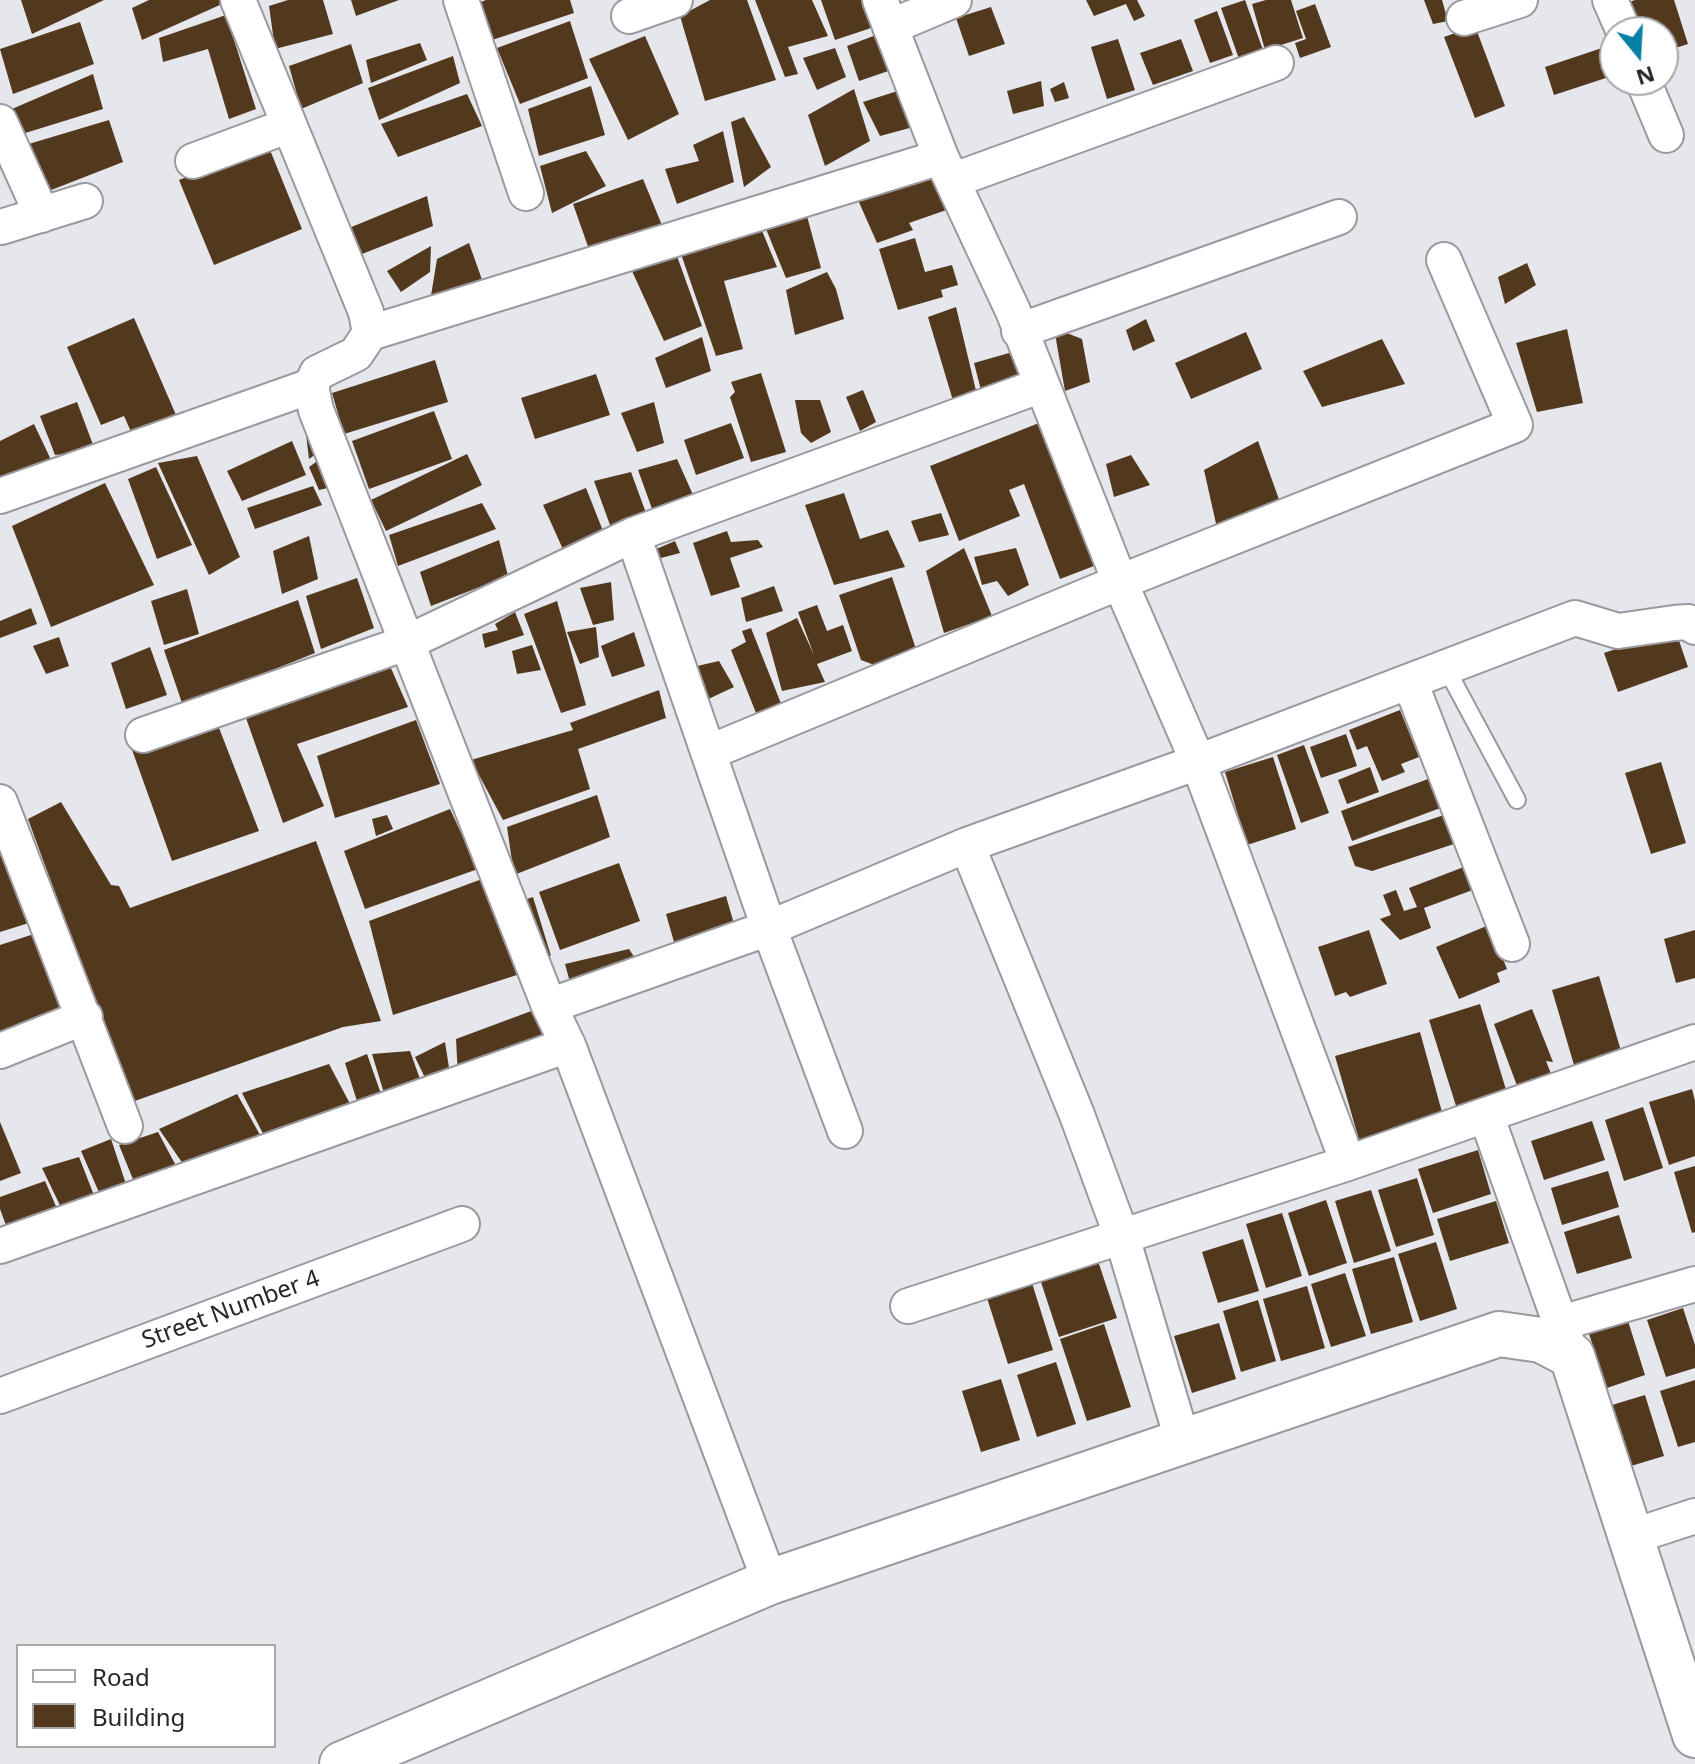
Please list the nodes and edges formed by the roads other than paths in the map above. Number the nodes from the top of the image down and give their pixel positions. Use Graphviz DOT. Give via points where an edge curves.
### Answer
graph roads {
  1 [pos="238,0"];
  2 [pos="461,0"];
  3 [pos="675,0"];
  4 [pos="954,0"];
  5 [pos="1520,0"];
  6 [pos="885,13"];
  7 [pos="629,16"];
  8 [pos="1464,18"];
  9 [pos="1276,63"];
  10 [pos="1650,96"];
  11 [pos="0,122"];
  12 [pos="287,126"];
  13 [pos="1666,135"];
  14 [pos="193,161"];
  15 [pos="947,169"];
  16 [pos="526,193"];
  17 [pos="85,201"];
  18 [pos="42,215"];
  19 [pos="1339,217"];
  20 [pos="1,227"];
  21 [pos="1444,260"];
  22 [pos="1019,331"];
  23 [pos="370,333"];
  24 [pos="1042,385"];
  25 [pos="311,386"];
  26 [pos="0,496"];
  27 [pos="633,535"];
  28 [pos="1120,582"];
  29 [pos="1693,623"];
  30 [pos="406,643"];
  31 [pos="1446,668"];
  32 [pos="1410,682"];
  33 [pos="143,735"];
  34 [pos="710,752"];
  35 [pos="1198,762"];
  36 [pos="1517,800"];
  37 [pos="0,802"];
  38 [pos="967,845"];
  39 [pos="769,928"];
  40 [pos="1512,944"];
  41 [pos="549,1006"];
  42 [pos="85,1017"];
  43 [pos="1695,1042"];
  44 [pos="568,1045"];
  45 [pos="0,1051"];
  46 [pos="1486,1115"];
  47 [pos="125,1126"];
  48 [pos="845,1131"];
  49 [pos="1348,1163"];
  50 [pos="462,1224"];
  51 [pos="1122,1237"];
  52 [pos="0,1246"];
  53 [pos="1695,1284"];
  54 [pos="908,1306"];
  55 [pos="1567,1339"];
  56 [pos="0,1396"];
  57 [pos="1182,1439"];
  58 [pos="1695,1516"];
  59 [pos="1631,1537"];
  60 [pos="770,1582"];
  61 [pos="1695,1735"];
  62 [pos="342,1764"];
  1 -- 12 [label="street"];
  2 -- 16 [label="street"];
  3 -- 7 [label="street"];
  4 -- 6 [label="street"];
  5 -- 8 [label="street"];
  6 -- 15 [label="street"];
  9 -- 15 [label="street"];
  10 -- 13 [label="street"];
  11 -- 18 [label="street"];
  12 -- 14 [label="street"];
  12 -- 23 [label="street" via="366,312"];
  15 -- 22 [label="street"];
  15 -- 23 [label="street"];
  17 -- 18 [label="street"];
  18 -- 20 [label="street"];
  19 -- 22 [label="street"];
  21 -- 28 [label="street" via="1515,425"];
  22 -- 24 [label="street"];
  23 -- 25 [label="street" via="356,354 317,373"];
  24 -- 27 [label="street"];
  24 -- 28 [label="street"];
  25 -- 26 [label="street"];
  25 -- 30 [label="street"];
  27 -- 30 [label="street"];
  27 -- 34 [label="street"];
  28 -- 34 [label="street"];
  28 -- 35 [label="street"];
  29 -- 31 [label="street" via="1618,631 1575,618"];
  30 -- 33 [label="street"];
  30 -- 41 [label="street"];
  31 -- 32 [label="street"];
  31 -- 36 [label="lane"];
  32 -- 35 [label="street"];
  32 -- 40 [label="street"];
  34 -- 39 [label="street"];
  35 -- 38 [label="street"];
  35 -- 49 [label="street"];
  37 -- 42 [label="street"];
  38 -- 39 [label="street"];
  38 -- 51 [label="street"];
  39 -- 41 [label="street"];
  39 -- 48 [label="street"];
  41 -- 44 [label="street"];
  42 -- 45 [label="street"];
  42 -- 47 [label="street"];
  43 -- 46 [label="street"];
  44 -- 52 [label="street"];
  44 -- 60 [label="street"];
  46 -- 49 [label="street"];
  46 -- 55 [label="street"];
  49 -- 51 [label="street"];
  50 -- 56 [label="street, Street Number 4"];
  51 -- 54 [label="street"];
  51 -- 57 [label="street"];
  53 -- 55 [label="street"];
  55 -- 57 [label="street" via="1499,1334"];
  55 -- 59 [label="street"];
  57 -- 60 [label="street"];
  58 -- 59 [label="street"];
  59 -- 61 [label="street"];
  60 -- 62 [label="street"];
}
